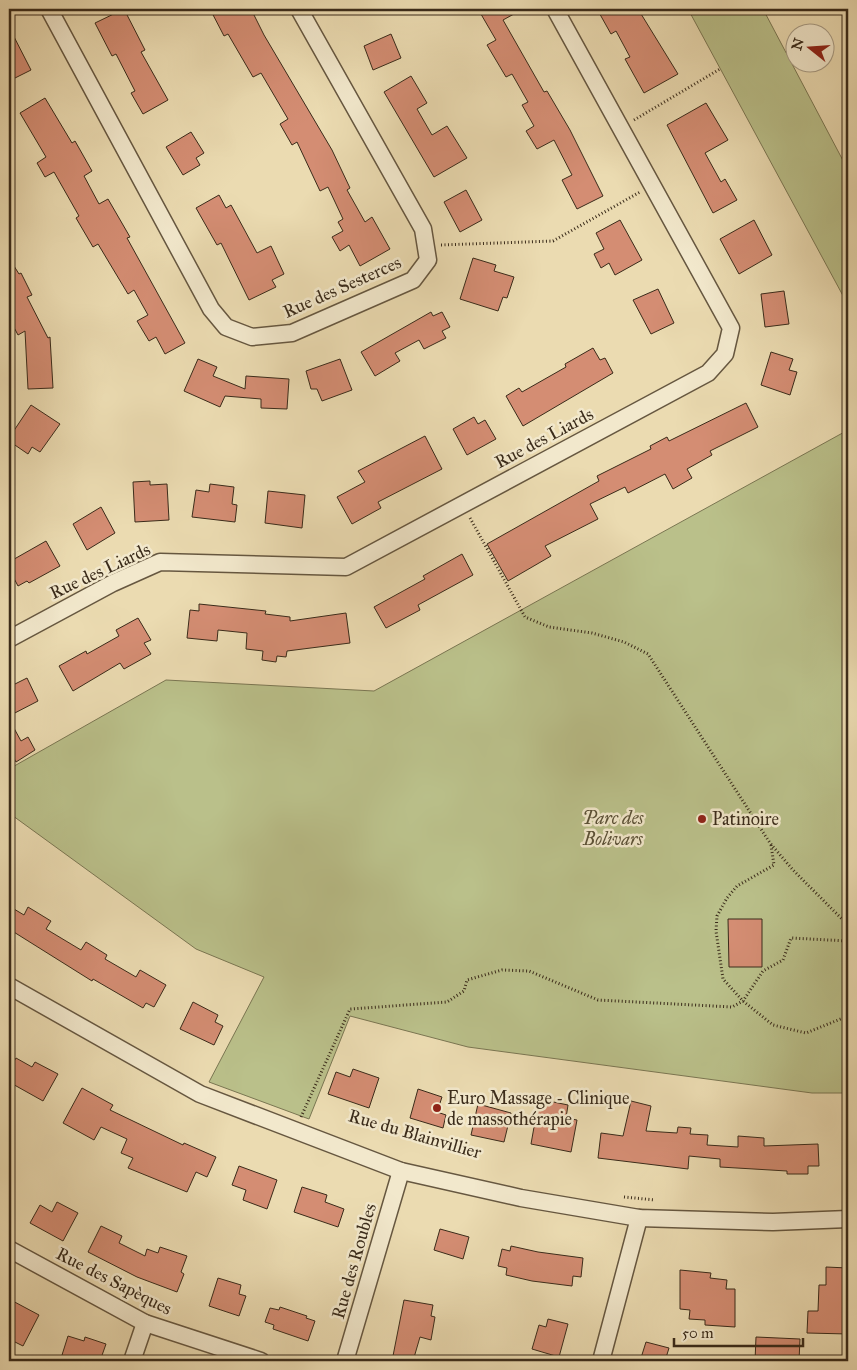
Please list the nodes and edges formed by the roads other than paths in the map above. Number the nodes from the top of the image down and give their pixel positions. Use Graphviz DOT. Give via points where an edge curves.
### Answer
graph roads {
  1 [pos="49,9"];
  2 [pos="299,9"];
  3 [pos="555,9"];
  4 [pos="9,639"];
  5 [pos="9,986"];
  6 [pos="401,1171"];
  7 [pos="639,1218"];
  8 [pos="848,1219"];
  9 [pos="9,1249"];
  10 [pos="145,1323"];
  11 [pos="132,1361"];
  12 [pos="262,1361"];
  13 [pos="345,1361"];
  14 [pos="600,1361"];
  1 -- 2 [label="street, Rue des Sesterces" via="211,309 226,327 252,337 292,333 412,280 428,260 423,229"];
  3 -- 4 [label="street, Rue des Liards" via="731,328 725,354 708,373 346,567 160,562 113,582"];
  5 -- 6 [label="street, Rue du Blainvillier" via="200,1094"];
  6 -- 7 [label="street, Rue du Blainvillier" via="521,1198"];
  6 -- 13 [label="street, Rue des Roubles"];
  7 -- 8 [label="street, Rue du Blainvillier" via="773,1222"];
  7 -- 14 [label="street"];
  9 -- 10 [label="street, Rue des Sapèques"];
  10 -- 11 [label="street"];
  10 -- 12 [label="street, Rue des Sapèques"];
}
